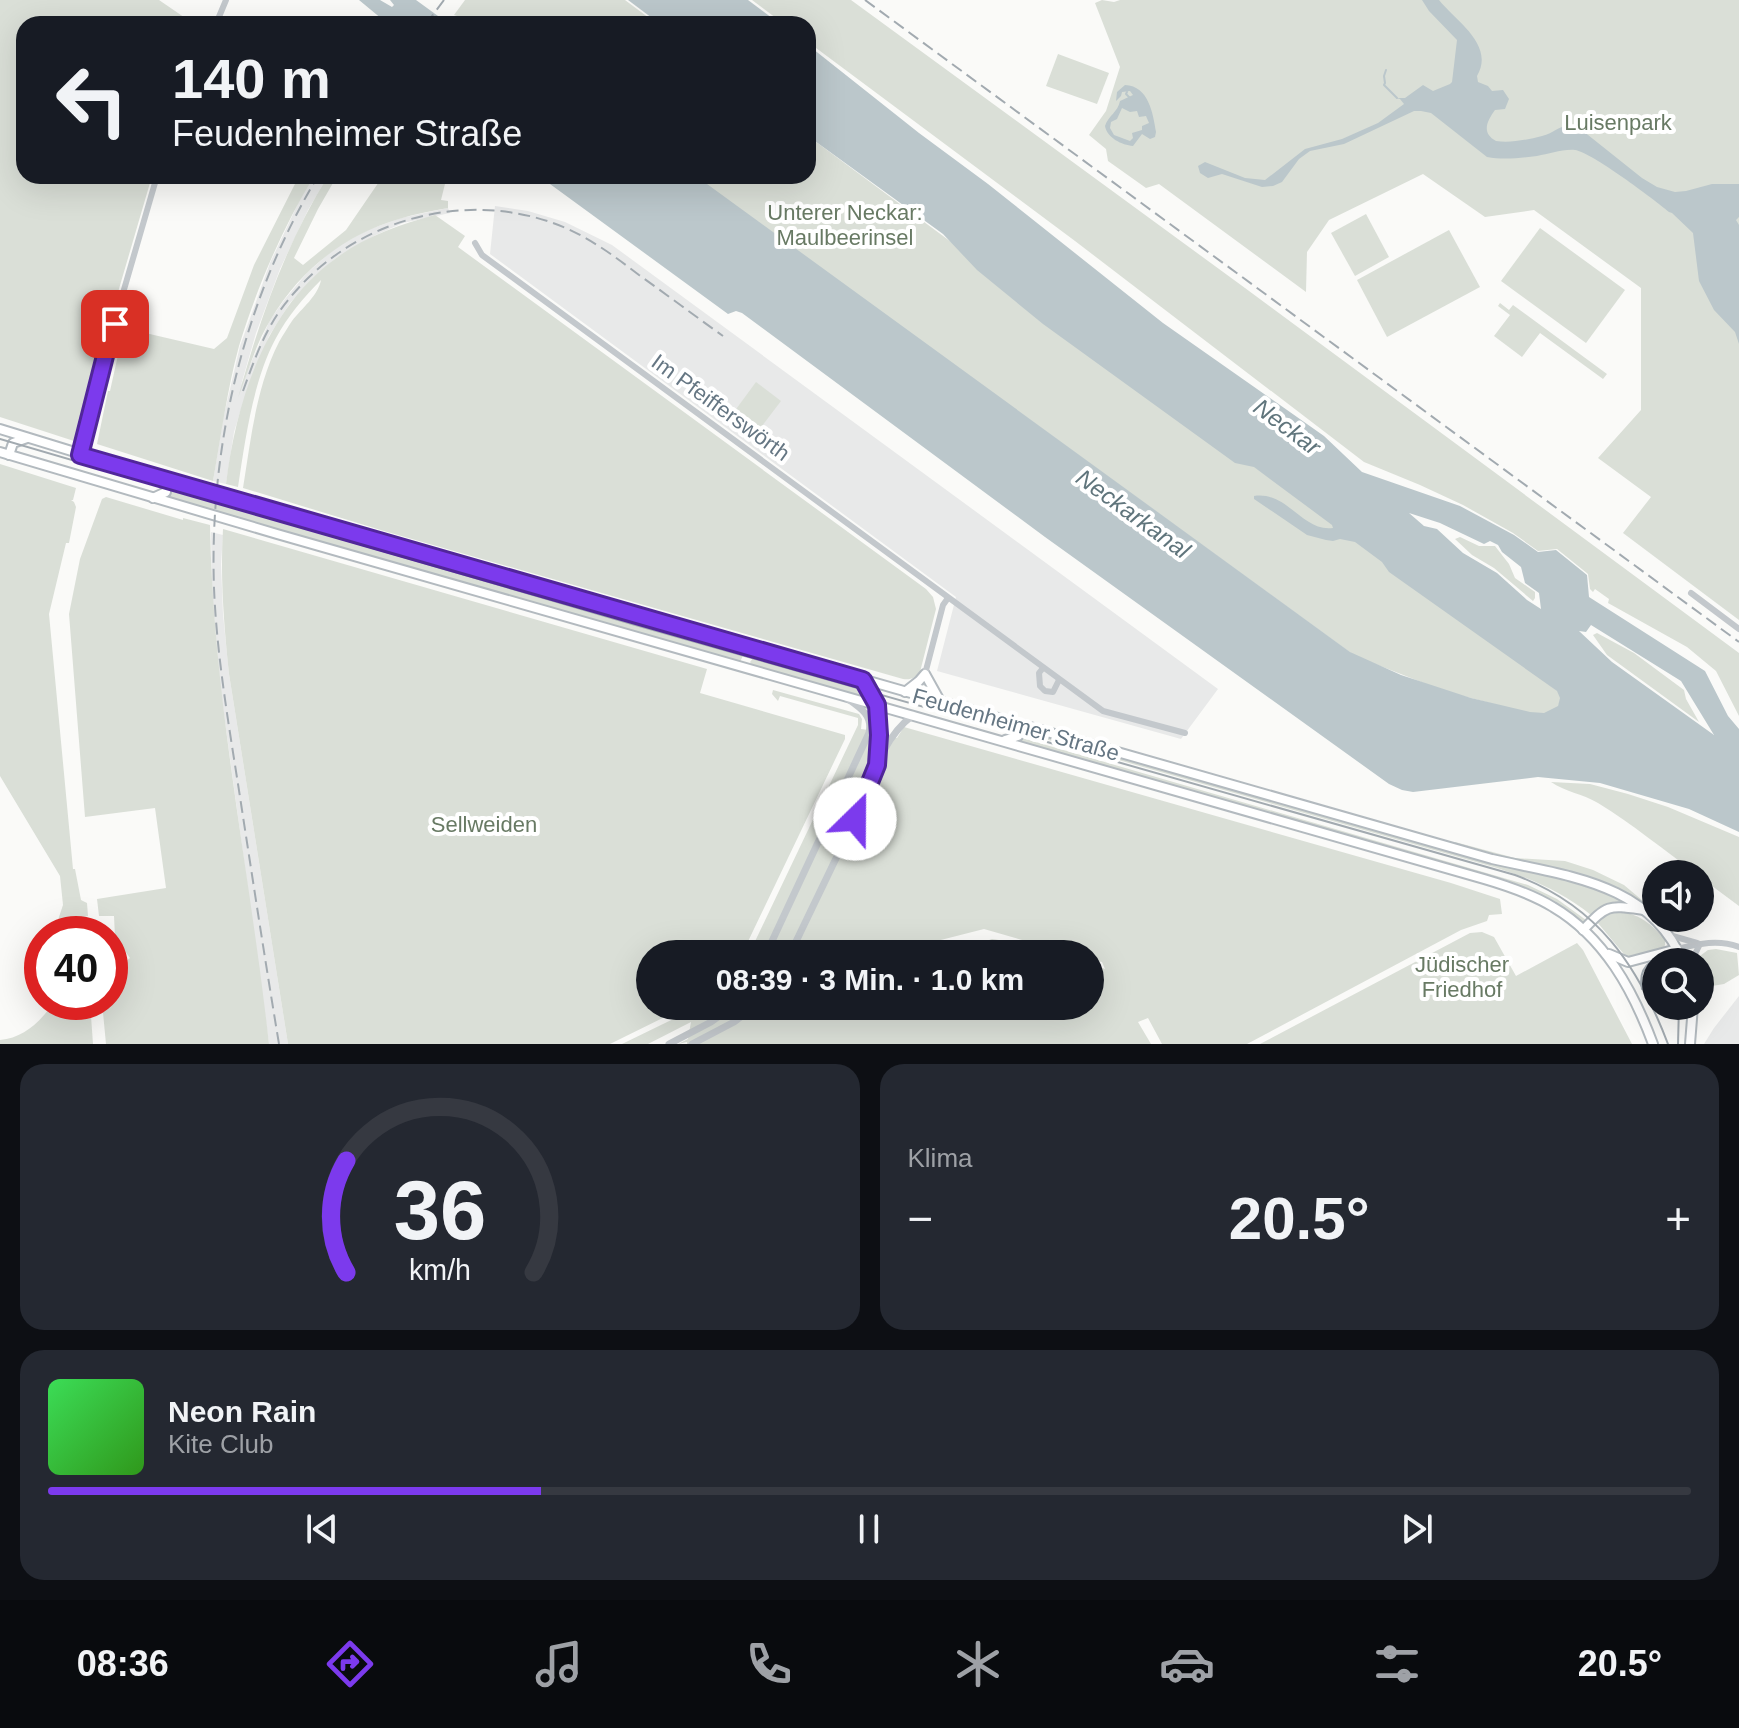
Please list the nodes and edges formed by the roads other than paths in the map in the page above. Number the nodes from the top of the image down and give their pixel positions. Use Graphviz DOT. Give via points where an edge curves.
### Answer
graph roads {
  1 [pos="155,184"];
  2 [pos="475,243"];
  3 [pos="0,429"];
  4 [pos="28,438"];
  5 [pos="5,453"];
  6 [pos="80,455"];
  7 [pos="167,480"];
  8 [pos="152,498"];
  9 [pos="1691,593"];
  10 [pos="948,598"];
  11 [pos="1739,629"];
  12 [pos="764,652"];
  13 [pos="747,661"];
  14 [pos="1043,668"];
  15 [pos="925,674"];
  16 [pos="863,680"];
  17 [pos="1059,680"];
  18 [pos="905,692"];
  19 [pos="843,695"];
  20 [pos="941,702"];
  21 [pos="877,705"];
  22 [pos="913,715"];
  23 [pos="1018,724"];
  24 [pos="1185,733"];
  25 [pos="1001,741"];
  26 [pos="877,765"];
  27 [pos="1642,908"];
  28 [pos="1642,910"];
  29 [pos="1583,930"];
  30 [pos="1665,932"];
  31 [pos="1668,935"];
  32 [pos="773,940"];
  33 [pos="797,940"];
  34 [pos="1700,944"];
  35 [pos="1739,947"];
  36 [pos="1676,948"];
  37 [pos="1682,948"];
  38 [pos="1698,948"];
  39 [pos="1605,952"];
  40 [pos="1642,958"];
  41 [pos="714,1020"];
  42 [pos="737,1020"];
  43 [pos="1692,1020"];
  44 [pos="669,1044"];
  45 [pos="692,1044"];
  46 [pos="1653,1044"];
  47 [pos="1690,1044"];
  1 -- 6 [label="street"];
  2 -- 10 [label="street, Im Pfeifferswörth" via="482,255"];
  3 -- 4 [label="main road, Feudenheimer Straße"];
  4 -- 5 [label="main road" via="13,443"];
  4 -- 6 [label="main road, Feudenheimer Straße"];
  5 -- 8 [label="main road, Feudenheimer Straße"];
  6 -- 7 [label="main road, Feudenheimer Straße"];
  7 -- 8 [label="main road" via="166,492"];
  7 -- 12 [label="main road, Feudenheimer Straße"];
  8 -- 13 [label="main road, Feudenheimer Straße"];
  9 -- 11 [label="street"];
  10 -- 14 [label="street, Im Pfeifferswörth"];
  10 -- 15 [label="street"];
  12 -- 13 [label="main road"];
  12 -- 16 [label="main road, Feudenheimer Straße"];
  13 -- 19 [label="main road, Feudenheimer Straße"];
  14 -- 17 [label="street, Im Pfeifferswörth"];
  14 -- 17 [label="street, Im Pfeifferswörth" via="1040,686 1045,691 1053,692"];
  15 -- 18 [label="main road"];
  15 -- 20 [label="main road"];
  16 -- 18 [label="main road, Feudenheimer Straße"];
  16 -- 21 [label="street"];
  17 -- 24 [label="street, Im Pfeifferswörth" via="1103,711"];
  18 -- 20 [label="main road, Feudenheimer Straße"];
  19 -- 21 [label="main road, Feudenheimer Straße"];
  19 -- 32 [label="street" via="865,712 869,733"];
  20 -- 23 [label="main road, Feudenheimer Straße"];
  21 -- 22 [label="main road, Feudenheimer Straße"];
  21 -- 26 [label="street"];
  22 -- 25 [label="main road, Feudenheimer Straße"];
  22 -- 26 [label="street" via="895,733"];
  23 -- 25 [label="main road" via="1016,738"];
  23 -- 27 [label="main road, Feudenheimer Straße" via="1492,859 1589,881"];
  25 -- 29 [label="main road, Feudenheimer Straße" via="1484,879 1524,892"];
  26 -- 33 [label="street"];
  28 -- 29 [label="main road" via="1608,909"];
  29 -- 39 [label="main road, Feudenheimer Straße"];
  30 -- 31 [label="main road, Feudenheimer Straße"];
  31 -- 34 [label="street"];
  31 -- 36 [label="main road, Feudenheimer Straße"];
  34 -- 35 [label="street"];
  34 -- 37 [label="street"];
  34 -- 38 [label="street"];
  39 -- 40 [label="main road" via="1628,962"];
  39 -- 46 [label="main road, Feudenheimer Straße" via="1628,986"];
  41 -- 44 [label="street"];
  42 -- 45 [label="street"];
  43 -- 47 [label="main road"];
}
